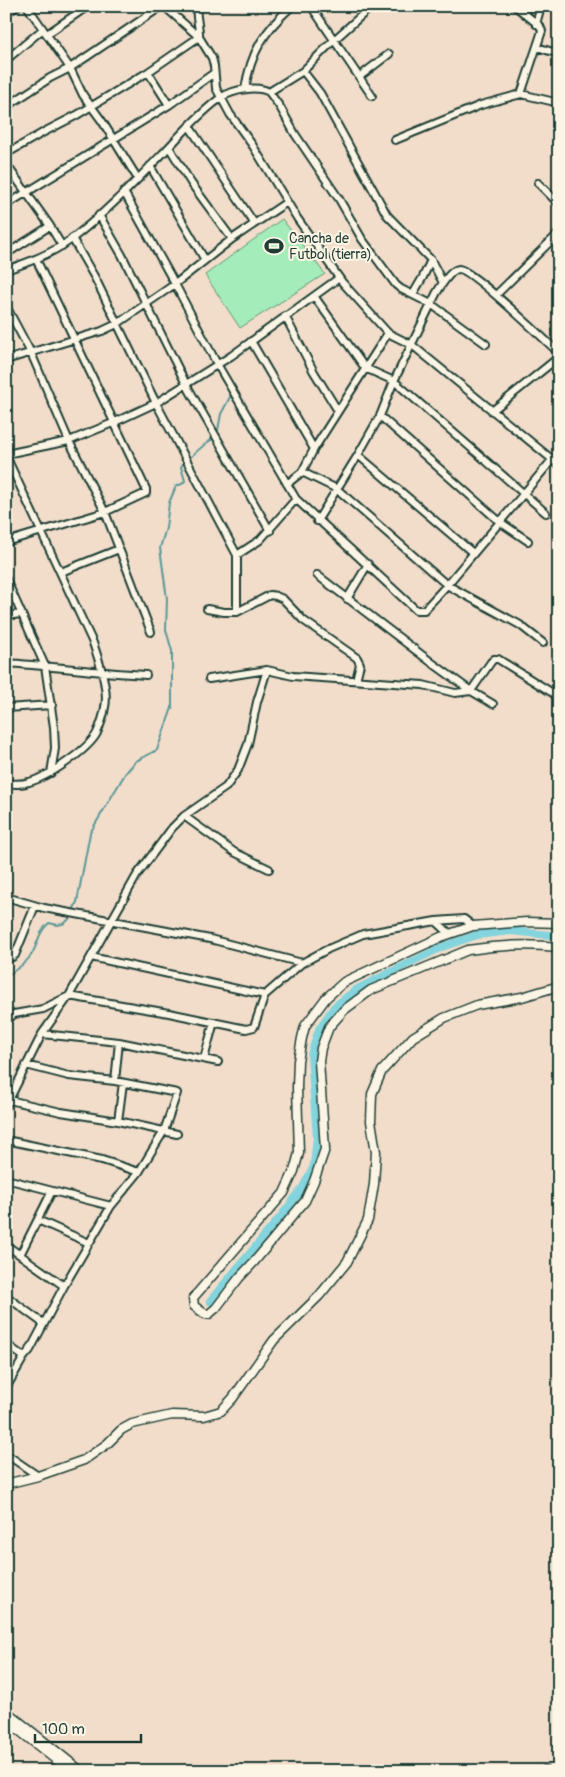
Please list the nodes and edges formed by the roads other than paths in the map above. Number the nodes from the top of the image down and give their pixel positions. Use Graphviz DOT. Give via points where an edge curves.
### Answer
graph roads {
  1 [pos="18,6"];
  2 [pos="27,6"];
  3 [pos="88,6"];
  4 [pos="163,6"];
  5 [pos="197,6"];
  6 [pos="292,6"];
  7 [pos="311,6"];
  8 [pos="372,6"];
  9 [pos="515,6"];
  10 [pos="541,6"];
  11 [pos="6,13"];
  12 [pos="536,24"];
  13 [pos="45,32"];
  14 [pos="199,38"];
  15 [pos="334,40"];
  16 [pos="537,47"];
  17 [pos="389,54"];
  18 [pos="559,54"];
  19 [pos="6,60"];
  20 [pos="70,68"];
  21 [pos="303,71"];
  22 [pos="148,72"];
  23 [pos="214,73"];
  24 [pos="359,76"];
  25 [pos="245,89"];
  26 [pos="269,92"];
  27 [pos="521,94"];
  28 [pos="372,96"];
  29 [pos="222,97"];
  30 [pos="559,102"];
  31 [pos="169,105"];
  32 [pos="6,106"];
  33 [pos="92,106"];
  34 [pos="189,126"];
  35 [pos="113,139"];
  36 [pos="395,140"];
  37 [pos="169,147"];
  38 [pos="6,154"];
  39 [pos="6,164"];
  40 [pos="150,166"];
  41 [pos="138,179"];
  42 [pos="538,183"];
  43 [pos="124,192"];
  44 [pos="26,193"];
  45 [pos="287,202"];
  46 [pos="559,204"];
  47 [pos="6,205"];
  48 [pos="99,215"];
  49 [pos="254,223"];
  50 [pos="50,226"];
  51 [pos="559,233"];
  52 [pos="72,238"];
  53 [pos="232,239"];
  54 [pos="62,246"];
  55 [pos="6,254"];
  56 [pos="36,259"];
  57 [pos="205,260"];
  58 [pos="431,260"];
  59 [pos="6,270"];
  60 [pos="339,278"];
  61 [pos="443,283"];
  62 [pos="175,284"];
  63 [pos="413,294"];
  64 [pos="496,295"];
  65 [pos="314,296"];
  66 [pos="147,304"];
  67 [pos="431,304"];
  68 [pos="6,306"];
  69 [pos="285,316"];
  70 [pos="118,324"];
  71 [pos="388,332"];
  72 [pos="75,339"];
  73 [pos="251,341"];
  74 [pos="486,344"];
  75 [pos="412,345"];
  76 [pos="30,353"];
  77 [pos="559,355"];
  78 [pos="6,360"];
  79 [pos="217,364"];
  80 [pos="364,368"];
  81 [pos="394,381"];
  82 [pos="186,384"];
  83 [pos="156,402"];
  84 [pos="338,411"];
  85 [pos="492,411"];
  86 [pos="380,416"];
  87 [pos="115,422"];
  88 [pos="70,441"];
  89 [pos="314,449"];
  90 [pos="6,455"];
  91 [pos="358,456"];
  92 [pos="552,460"];
  93 [pos="559,465"];
  94 [pos="302,472"];
  95 [pos="288,484"];
  96 [pos="337,489"];
  97 [pos="524,493"];
  98 [pos="296,499"];
  99 [pos="105,512"];
  100 [pos="546,513"];
  101 [pos="317,521"];
  102 [pos="500,522"];
  103 [pos="41,531"];
  104 [pos="270,531"];
  105 [pos="6,542"];
  106 [pos="528,542"];
  107 [pos="119,549"];
  108 [pos="473,554"];
  109 [pos="236,555"];
  110 [pos="368,564"];
  111 [pos="61,572"];
  112 [pos="318,575"];
  113 [pos="6,579"];
  114 [pos="447,585"];
  115 [pos="347,599"];
  116 [pos="207,610"];
  117 [pos="237,612"];
  118 [pos="21,614"];
  119 [pos="6,616"];
  120 [pos="151,632"];
  121 [pos="543,643"];
  122 [pos="6,663"];
  123 [pos="45,666"];
  124 [pos="267,670"];
  125 [pos="103,673"];
  126 [pos="146,675"];
  127 [pos="209,680"];
  128 [pos="356,680"];
  129 [pos="471,691"];
  130 [pos="559,697"];
  131 [pos="493,704"];
  132 [pos="52,705"];
  133 [pos="6,708"];
  134 [pos="51,773"];
  135 [pos="6,783"];
  136 [pos="184,816"];
  137 [pos="269,869"];
  138 [pos="6,897"];
  139 [pos="35,906"];
  140 [pos="111,921"];
  141 [pos="436,922"];
  142 [pos="559,924"];
  143 [pos="473,926"];
  144 [pos="450,934"];
  145 [pos="559,947"];
  146 [pos="6,954"];
  147 [pos="91,957"];
  148 [pos="302,963"];
  149 [pos="559,986"];
  150 [pos="265,995"];
  151 [pos="69,996"];
  152 [pos="6,1021"];
  153 [pos="214,1022"];
  154 [pos="42,1034"];
  155 [pos="119,1042"];
  156 [pos="204,1059"];
  157 [pos="218,1062"];
  158 [pos="26,1065"];
  159 [pos="115,1081"];
  160 [pos="123,1083"];
  161 [pos="8,1103"];
  162 [pos="118,1121"];
  163 [pos="164,1131"];
  164 [pos="177,1134"];
  165 [pos="6,1140"];
  166 [pos="138,1172"];
  167 [pos="8,1180"];
  168 [pos="6,1189"];
  169 [pos="52,1191"];
  170 [pos="110,1206"];
  171 [pos="38,1220"];
  172 [pos="6,1244"];
  173 [pos="89,1244"];
  174 [pos="20,1255"];
  175 [pos="64,1286"];
  176 [pos="6,1296"];
  177 [pos="44,1324"];
  178 [pos="6,1344"];
  179 [pos="24,1356"];
  180 [pos="6,1388"];
  181 [pos="6,1454"];
  182 [pos="38,1476"];
  183 [pos="6,1484"];
  184 [pos="6,1711"];
  185 [pos="6,1720"];
  186 [pos="70,1771"];
  187 [pos="81,1771"];
  1 -- 11 [label="street"];
  2 -- 13 [label="street"];
  3 -- 13 [label="street"];
  4 -- 14 [label="street"];
  4 -- 20 [label="street"];
  5 -- 14 [label="street"];
  6 -- 25 [label="street" via="265,34 254,53"];
  7 -- 15 [label="street"];
  8 -- 15 [label="street"];
  9 -- 12 [label="street"];
  10 -- 12 [label="street"];
  12 -- 16 [label="street" via="542,31"];
  13 -- 19 [label="street"];
  13 -- 20 [label="street"];
  14 -- 22 [label="street"];
  14 -- 23 [label="street" via="212,58"];
  15 -- 21 [label="street"];
  15 -- 24 [label="street"];
  16 -- 18 [label="street"];
  16 -- 27 [label="street"];
  17 -- 24 [label="street"];
  20 -- 32 [label="street"];
  20 -- 33 [label="street"];
  21 -- 26 [label="street"];
  21 -- 58 [label="street" via="320,93 387,215"];
  22 -- 31 [label="street"];
  22 -- 33 [label="street"];
  23 -- 29 [label="street" via="216,88"];
  23 -- 31 [label="street"];
  24 -- 28 [label="street"];
  25 -- 26 [label="street"];
  25 -- 29 [label="street"];
  26 -- 63 [label="street" via="362,239 396,284"];
  27 -- 30 [label="street"];
  27 -- 36 [label="street" via="480,105"];
  29 -- 34 [label="street"];
  29 -- 45 [label="street"];
  31 -- 35 [label="street"];
  33 -- 35 [label="street"];
  33 -- 38 [label="street"];
  34 -- 37 [label="street"];
  34 -- 49 [label="street"];
  35 -- 41 [label="street"];
  35 -- 44 [label="street"];
  37 -- 40 [label="street"];
  37 -- 53 [label="street"];
  39 -- 44 [label="street"];
  40 -- 41 [label="street"];
  40 -- 57 [label="street"];
  41 -- 43 [label="street"];
  42 -- 46 [label="street"];
  43 -- 48 [label="street"];
  43 -- 62 [label="street"];
  44 -- 47 [label="street"];
  44 -- 50 [label="street"];
  45 -- 49 [label="street"];
  45 -- 60 [label="street"];
  48 -- 52 [label="street"];
  48 -- 66 [label="street"];
  49 -- 53 [label="street"];
  50 -- 54 [label="street"];
  50 -- 55 [label="street"];
  51 -- 64 [label="street"];
  52 -- 54 [label="street"];
  52 -- 70 [label="street"];
  53 -- 57 [label="street"];
  54 -- 56 [label="street"];
  56 -- 59 [label="street"];
  56 -- 72 [label="street"];
  57 -- 62 [label="street"];
  58 -- 61 [label="street"];
  58 -- 63 [label="street"];
  60 -- 65 [label="street"];
  60 -- 71 [label="street"];
  61 -- 64 [label="street" via="459,269"];
  61 -- 67 [label="street"];
  62 -- 66 [label="street"];
  62 -- 79 [label="street"];
  63 -- 67 [label="street"];
  64 -- 77 [label="street"];
  65 -- 69 [label="street"];
  65 -- 80 [label="street"];
  66 -- 70 [label="street"];
  66 -- 82 [label="street"];
  67 -- 74 [label="street"];
  67 -- 75 [label="street"];
  68 -- 76 [label="street"];
  69 -- 73 [label="street"];
  69 -- 84 [label="street"];
  70 -- 72 [label="street"];
  70 -- 83 [label="street"];
  71 -- 75 [label="street"];
  71 -- 80 [label="street"];
  72 -- 76 [label="street"];
  72 -- 87 [label="street"];
  73 -- 79 [label="street"];
  73 -- 89 [label="street"];
  75 -- 81 [label="street"];
  75 -- 85 [label="street"];
  76 -- 78 [label="street"];
  76 -- 88 [label="street"];
  77 -- 85 [label="street"];
  79 -- 82 [label="street"];
  79 -- 95 [label="street"];
  80 -- 81 [label="street"];
  80 -- 84 [label="street"];
  81 -- 86 [label="street"];
  81 -- 97 [label="street"];
  82 -- 83 [label="street"];
  82 -- 104 [label="street"];
  83 -- 87 [label="street"];
  83 -- 109 [label="street"];
  84 -- 89 [label="street"];
  85 -- 92 [label="street"];
  86 -- 91 [label="street"];
  86 -- 102 [label="street"];
  87 -- 88 [label="street"];
  87 -- 99 [label="street" via="146,493"];
  88 -- 90 [label="street"];
  88 -- 99 [label="street"];
  89 -- 94 [label="street"];
  90 -- 103 [label="street"];
  91 -- 96 [label="street"];
  91 -- 108 [label="street"];
  92 -- 93 [label="street"];
  92 -- 97 [label="street"];
  94 -- 95 [label="street"];
  94 -- 96 [label="street"];
  95 -- 98 [label="street"];
  96 -- 101 [label="street"];
  96 -- 114 [label="street"];
  97 -- 100 [label="street"];
  97 -- 102 [label="street"];
  98 -- 101 [label="street"];
  98 -- 104 [label="street"];
  99 -- 103 [label="street"];
  99 -- 107 [label="street"];
  101 -- 110 [label="street"];
  102 -- 106 [label="street"];
  102 -- 108 [label="street"];
  103 -- 105 [label="street"];
  103 -- 111 [label="street"];
  104 -- 109 [label="street"];
  107 -- 111 [label="street"];
  107 -- 120 [label="street"];
  108 -- 114 [label="street"];
  109 -- 117 [label="street"];
  110 -- 114 [label="street" via="416,610 424,610"];
  110 -- 115 [label="street"];
  111 -- 125 [label="street"];
  112 -- 115 [label="street"];
  113 -- 118 [label="street"];
  114 -- 121 [label="street" via="520,624"];
  115 -- 129 [label="street"];
  116 -- 117 [label="street"];
  117 -- 128 [label="street" via="270,596 283,598 303,620 357,658 360,672"];
  118 -- 119 [label="street"];
  118 -- 123 [label="street"];
  122 -- 123 [label="street"];
  123 -- 125 [label="street"];
  123 -- 132 [label="street"];
  124 -- 127 [label="street"];
  124 -- 128 [label="street" via="293,676"];
  124 -- 136 [label="street" via="238,770 226,787"];
  125 -- 126 [label="street"];
  125 -- 134 [label="street" via="106,706 96,734"];
  128 -- 129 [label="street" via="423,686 455,693"];
  129 -- 130 [label="street" via="491,662 498,658"];
  129 -- 131 [label="street"];
  132 -- 133 [label="street"];
  132 -- 134 [label="street" via="54,748"];
  134 -- 135 [label="street" via="29,782"];
  136 -- 137 [label="street" via="234,852"];
  136 -- 140 [label="street" via="137,875"];
  138 -- 139 [label="street"];
  139 -- 140 [label="street"];
  139 -- 146 [label="street" via="15,954"];
  140 -- 147 [label="street"];
  140 -- 148 [label="street" via="210,939"];
  141 -- 143 [label="street" via="464,919"];
  141 -- 144 [label="street"];
  141 -- 148 [label="street" via="363,934"];
  142 -- 143 [label="street" via="527,922"];
  143 -- 144 [label="street"];
  144 -- 145 [label="street" via="344,982 326,998 306,1026 298,1061 299,1153 294,1171 284,1193 193,1298 194,1306 205,1314 216,1308 273,1240 305,1200 314,1181 325,1150 318,1062 329,1027 344,1010 371,990 468,950 534,944"];
  147 -- 150 [label="street"];
  147 -- 151 [label="street"];
  148 -- 150 [label="street"];
  149 -- 182 [label="street" via="477,1005 444,1018 413,1037 382,1071 372,1094 371,1121 376,1152 368,1220 347,1262 319,1296 274,1340 221,1411 204,1416 172,1415 132,1424 84,1460"];
  150 -- 153 [label="street" via="251,1029"];
  151 -- 152 [label="street" via="44,1009 14,1014"];
  151 -- 153 [label="street"];
  151 -- 154 [label="street"];
  153 -- 156 [label="street"];
  154 -- 155 [label="street"];
  154 -- 158 [label="street"];
  155 -- 156 [label="street"];
  155 -- 159 [label="street"];
  156 -- 157 [label="street"];
  158 -- 159 [label="street" via="69,1076"];
  158 -- 161 [label="street"];
  159 -- 160 [label="street"];
  160 -- 162 [label="street"];
  160 -- 163 [label="street" via="177,1094"];
  161 -- 162 [label="street"];
  162 -- 163 [label="street"];
  163 -- 164 [label="street"];
  163 -- 166 [label="street"];
  165 -- 166 [label="street" via="102,1160"];
  166 -- 170 [label="street"];
  167 -- 168 [label="street"];
  167 -- 169 [label="street"];
  169 -- 170 [label="street"];
  169 -- 171 [label="street"];
  170 -- 173 [label="street"];
  171 -- 173 [label="street"];
  171 -- 174 [label="street"];
  172 -- 174 [label="street"];
  173 -- 175 [label="street"];
  174 -- 175 [label="street"];
  175 -- 177 [label="street"];
  176 -- 177 [label="street"];
  177 -- 179 [label="street"];
  178 -- 179 [label="street"];
  179 -- 180 [label="street"];
  181 -- 182 [label="street"];
  182 -- 183 [label="street"];
  184 -- 187 [label="street"];
  185 -- 186 [label="street"];
}
